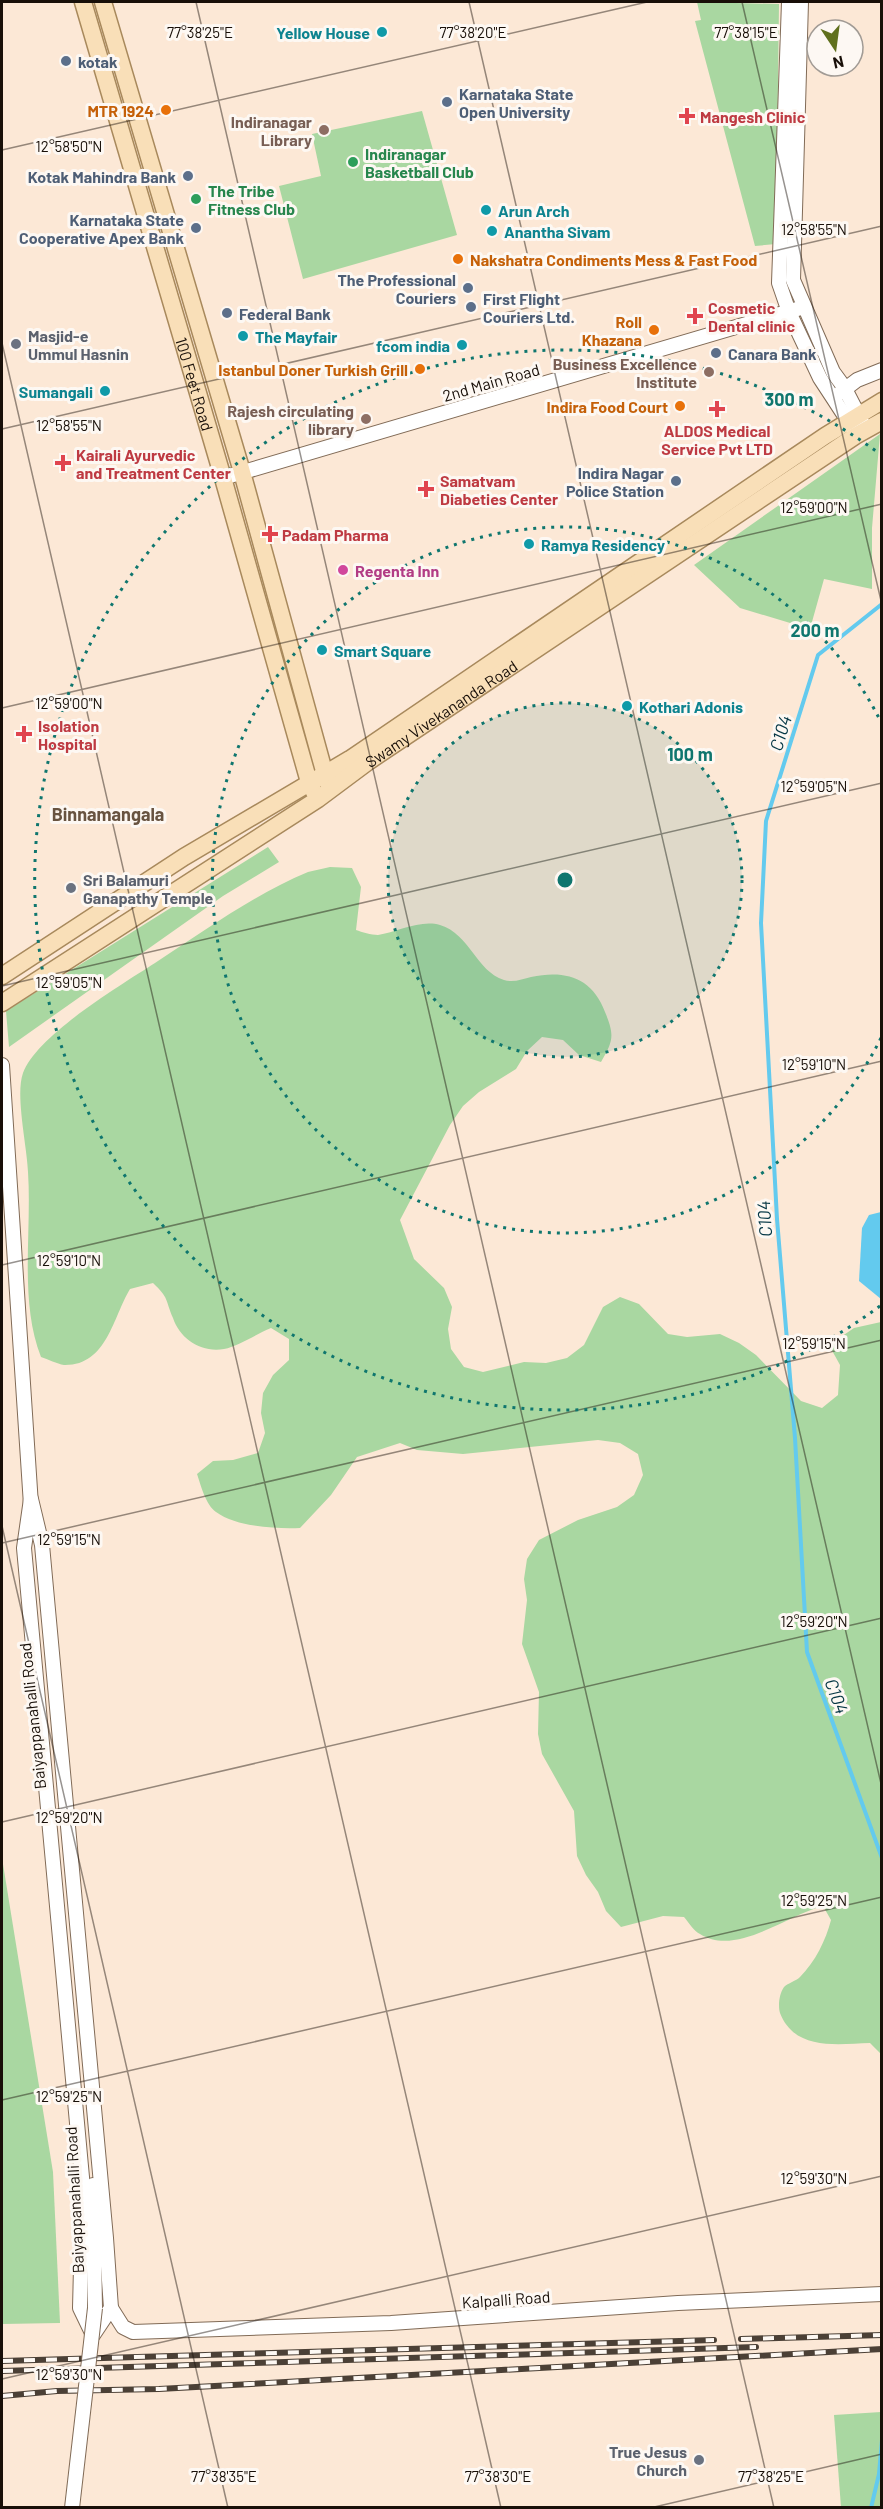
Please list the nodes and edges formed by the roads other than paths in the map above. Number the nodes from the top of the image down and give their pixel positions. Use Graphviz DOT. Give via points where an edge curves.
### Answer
graph roads {
  1 [pos="83,2"];
  2 [pos="103,2"];
  3 [pos="789,2"];
  4 [pos="801,2"];
  5 [pos="804,307"];
  6 [pos="789,312"];
  7 [pos="882,370"];
  8 [pos="845,389"];
  9 [pos="833,398"];
  10 [pos="882,402"];
  11 [pos="882,421"];
  12 [pos="858,425"];
  13 [pos="243,472"];
  14 [pos="223,478"];
  15 [pos="309,782"];
  16 [pos="324,787"];
  17 [pos="2,976"];
  18 [pos="2,1003"];
  19 [pos="2,1065"];
  20 [pos="31,1499"];
  21 [pos="882,2294"];
  22 [pos="111,2308"];
  23 [pos="72,2508"];
  1 -- 14 [label="main road, 100 Feet Road"];
  2 -- 13 [label="main road, 100 Feet Road"];
  3 -- 6 [label="street" via="779,283"];
  4 -- 5 [label="street" via="793,280"];
  5 -- 6 [label="street, 2nd Main Road"];
  5 -- 8 [label="street" via="832,372"];
  6 -- 9 [label="street"];
  6 -- 13 [label="street, 2nd Main Road"];
  7 -- 8 [label="street"];
  8 -- 9 [label="street"];
  8 -- 12 [label="street"];
  9 -- 12 [label="street"];
  10 -- 12 [label="main road, Swamy Vivekananda Road"];
  11 -- 12 [label="main road, Swamy Vivekananda Road"];
  12 -- 16 [label="main road, Swamy Vivekananda Road" via="359,753"];
  13 -- 14 [label="street, 2nd Main Road"];
  13 -- 16 [label="main road, 100 Feet Road"];
  14 -- 15 [label="main road, 100 Feet Road"];
  15 -- 16 [label="main road, Swamy Vivekananda Road"];
  15 -- 17 [label="main road, Swamy Vivekananda Road" via="184,857"];
  16 -- 18 [label="main road, Swamy Vivekananda Road"];
  19 -- 20 [label="street, Baiyappanahalli Road"];
  20 -- 22 [label="street, Baiyappanahalli Road" via="42,1545"];
  20 -- 22 [label="street" via="24,1548 83,2188 80,2308 93,2335"];
  20 -- 23 [label="street, Baiyappanahalli Road, bridge" via="93,2187 94,2308"];
  21 -- 22 [label="street, Kalpalli Road" via="678,2303 391,2324 133,2332 123,2327"];
}
